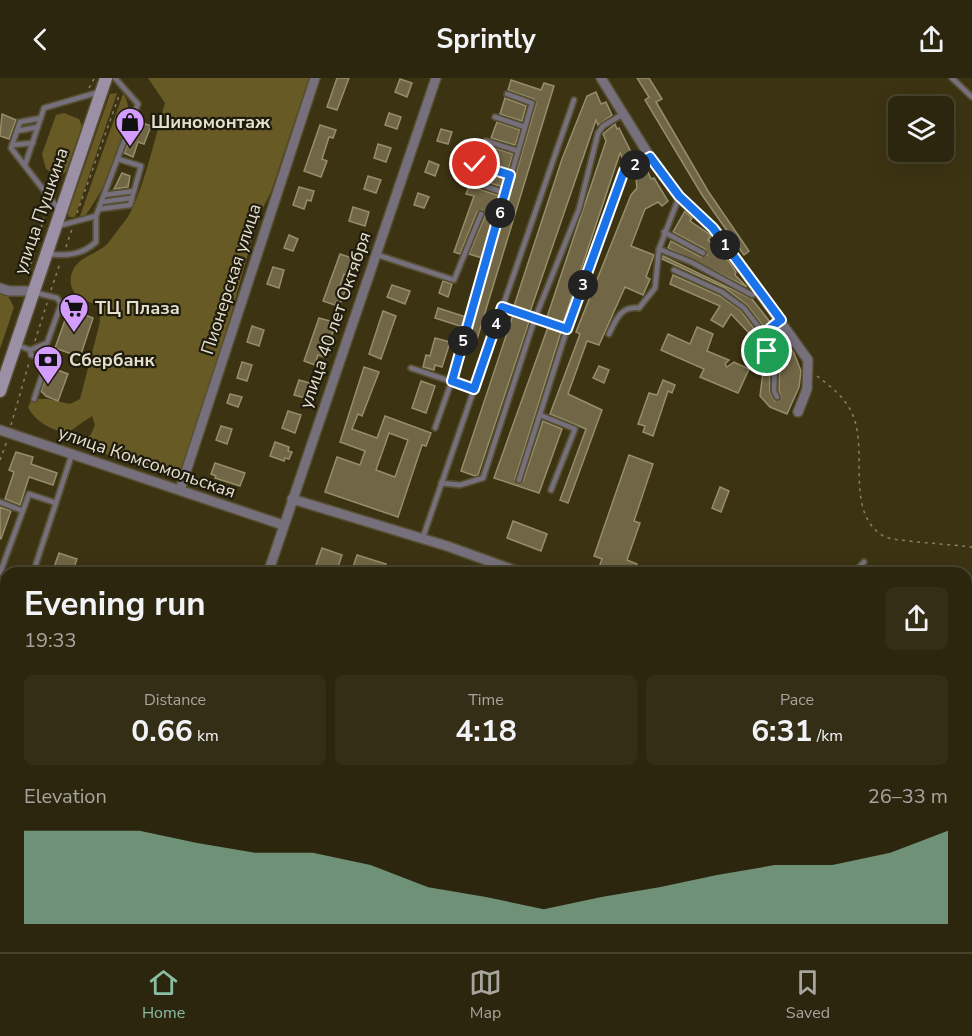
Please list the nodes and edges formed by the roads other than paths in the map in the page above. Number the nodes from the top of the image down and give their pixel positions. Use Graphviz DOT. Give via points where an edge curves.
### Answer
graph roads {
  1 [pos="106,78"];
  2 [pos="115,78"];
  3 [pos="315,78"];
  4 [pos="436,78"];
  5 [pos="601,78"];
  6 [pos="952,78"];
  7 [pos="101,91"];
  8 [pos="507,94"];
  9 [pos="972,98"];
  10 [pos="574,100"];
  11 [pos="623,114"];
  12 [pos="495,117"];
  13 [pos="41,118"];
  14 [pos="525,127"];
  15 [pos="38,128"];
  16 [pos="17,131"];
  17 [pos="486,141"];
  18 [pos="33,143"];
  19 [pos="12,145"];
  20 [pos="518,151"];
  21 [pos="650,157"];
  22 [pos="118,159"];
  23 [pos="475,164"];
  24 [pos="25,165"];
  25 [pos="510,175"];
  26 [pos="468,181"];
  27 [pos="134,191"];
  28 [pos="506,192"];
  29 [pos="104,195"];
  30 [pos="679,196"];
  31 [pos="131,198"];
  32 [pos="102,202"];
  33 [pos="99,209"];
  34 [pos="60,212"];
  35 [pos="481,214"];
  36 [pos="96,216"];
  37 [pos="55,226"];
  38 [pos="664,232"];
  39 [pos="659,249"];
  40 [pos="703,253"];
  41 [pos="46,254"];
  42 [pos="375,254"];
  43 [pos="675,270"];
  44 [pos="0,288"];
  45 [pos="32,291"];
  46 [pos="759,292"];
  47 [pos="502,307"];
  48 [pos="535,318"];
  49 [pos="781,320"];
  50 [pos="567,329"];
  51 [pos="609,334"];
  52 [pos="764,334"];
  53 [pos="15,345"];
  54 [pos="31,351"];
  55 [pos="411,368"];
  56 [pos="2,376"];
  57 [pos="452,381"];
  58 [pos="474,389"];
  59 [pos="0,392"];
  60 [pos="777,397"];
  61 [pos="34,399"];
  62 [pos="798,412"];
  63 [pos="540,415"];
  64 [pos="435,428"];
  65 [pos="5,431"];
  66 [pos="72,454"];
  67 [pos="519,480"];
  68 [pos="441,483"];
  69 [pos="180,490"];
  70 [pos="551,490"];
  71 [pos="292,499"];
  72 [pos="0,502"];
  73 [pos="56,503"];
  74 [pos="23,511"];
  75 [pos="283,525"];
  76 [pos="422,540"];
  77 [pos="864,562"];
  78 [pos="2,567"];
  79 [pos="35,567"];
  80 [pos="270,567"];
  81 [pos="504,567"];
  82 [pos="860,567"];
  1 -- 7 [label="main road, улица Пушкина"];
  2 -- 22 [label="lane" via="138,104"];
  3 -- 69 [label="street, Пионерская улица"];
  4 -- 42 [label="street, улица 40 лет Октября"];
  5 -- 11 [label="street"];
  6 -- 9 [label="lane"];
  7 -- 13 [label="lane" via="44,108"];
  7 -- 34 [label="main road, улица Пушкина"];
  8 -- 14 [label="lane" via="532,103"];
  10 -- 47 [label="lane"];
  11 -- 21 [label="street"];
  11 -- 48 [label="lane" via="598,133 579,209"];
  12 -- 14 [label="lane"];
  13 -- 15 [label="lane"];
  13 -- 16 [label="lane" via="20,122"];
  14 -- 20 [label="lane"];
  15 -- 16 [label="lane"];
  15 -- 18 [label="lane"];
  16 -- 19 [label="lane"];
  17 -- 20 [label="lane"];
  18 -- 19 [label="lane"];
  18 -- 24 [label="lane"];
  19 -- 24 [label="lane"];
  20 -- 25 [label="lane"];
  21 -- 30 [label="street"];
  21 -- 50 [label="lane" via="624,171"];
  22 -- 27 [label="lane" via="141,166"];
  22 -- 29 [label="lane"];
  23 -- 25 [label="lane"];
  24 -- 34 [label="lane"];
  25 -- 28 [label="lane"];
  26 -- 28 [label="lane"];
  27 -- 29 [label="lane"];
  27 -- 31 [label="lane"];
  28 -- 57 [label="lane"];
  29 -- 32 [label="lane"];
  30 -- 38 [label="lane"];
  30 -- 46 [label="street" via="713,228"];
  31 -- 32 [label="lane"];
  31 -- 33 [label="lane" via="130,205"];
  32 -- 33 [label="lane"];
  33 -- 36 [label="lane"];
  34 -- 37 [label="main road, улица Пушкина"];
  35 -- 42 [label="lane" via="454,280"];
  36 -- 37 [label="lane"];
  36 -- 41 [label="lane" via="96,242 79,254"];
  37 -- 41 [label="main road, улица Пушкина"];
  38 -- 39 [label="lane"];
  38 -- 40 [label="lane"];
  39 -- 46 [label="lane" via="752,295"];
  39 -- 51 [label="lane" via="654,288 639,308 630,307 619,314"];
  41 -- 45 [label="main road, улица Пушкина"];
  42 -- 71 [label="street, улица 40 лет Октября"];
  43 -- 52 [label="lane" via="722,292 744,308"];
  44 -- 45 [label="street"];
  45 -- 53 [label="main road, улица Пушкина"];
  45 -- 54 [label="lane" via="61,304 47,343"];
  46 -- 49 [label="street"];
  47 -- 48 [label="lane"];
  47 -- 58 [label="lane"];
  48 -- 50 [label="lane"];
  48 -- 68 [label="lane" via="483,478 460,485"];
  49 -- 52 [label="lane"];
  49 -- 62 [label="street" via="808,360 807,388"];
  50 -- 63 [label="lane"];
  52 -- 60 [label="lane" via="762,342 775,364"];
  53 -- 54 [label="lane"];
  53 -- 56 [label="main road, улица Пушкина"];
  54 -- 61 [label="lane" via="47,361"];
  55 -- 57 [label="lane"];
  56 -- 59 [label="main road, улица Пушкина"];
  57 -- 58 [label="lane"];
  57 -- 64 [label="lane"];
  58 -- 68 [label="lane"];
  63 -- 67 [label="lane"];
  63 -- 70 [label="lane" via="575,429"];
  65 -- 66 [label="street, улица Комсомольская"];
  66 -- 69 [label="street, улица Комсомольская"];
  66 -- 73 [label="lane"];
  68 -- 76 [label="lane"];
  69 -- 75 [label="street, улица Комсомольская"];
  71 -- 75 [label="street, улица 40 лет Октября"];
  71 -- 76 [label="street"];
  72 -- 74 [label="lane"];
  73 -- 74 [label="lane" via="29,494"];
  73 -- 79 [label="lane"];
  74 -- 78 [label="lane"];
  75 -- 80 [label="street, улица 40 лет Октября"];
  76 -- 81 [label="street"];
  77 -- 82 [label="lane"];
}
